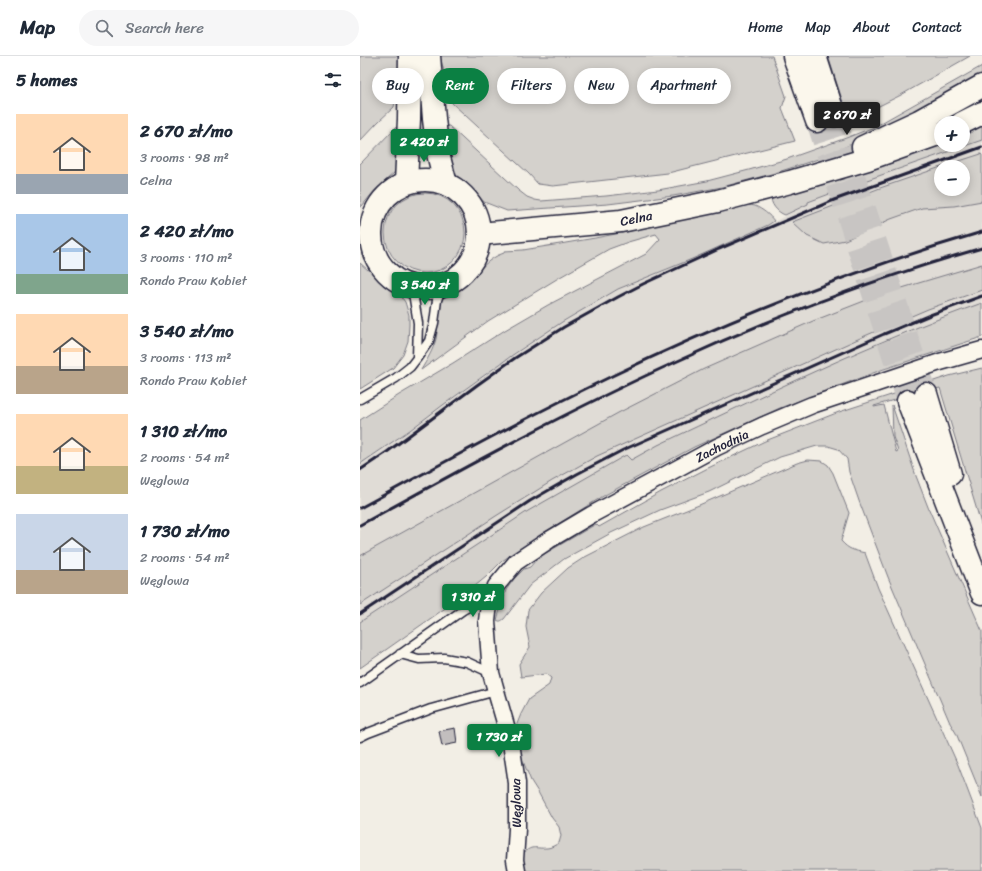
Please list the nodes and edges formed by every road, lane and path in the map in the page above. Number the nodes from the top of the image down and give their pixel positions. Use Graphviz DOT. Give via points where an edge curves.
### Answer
graph roads {
  1 [pos="410,56"];
  2 [pos="429,56"];
  3 [pos="794,56"];
  4 [pos="815,56"];
  5 [pos="982,86"];
  6 [pos="982,113"];
  7 [pos="970,119"];
  8 [pos="934,135"];
  9 [pos="790,182"];
  10 [pos="406,183"];
  11 [pos="446,184"];
  12 [pos="366,234"];
  13 [pos="479,234"];
  14 [pos="442,286"];
  15 [pos="412,288"];
  16 [pos="982,350"];
  17 [pos="417,358"];
  18 [pos="360,399"];
  19 [pos="982,579"];
  20 [pos="982,593"];
  21 [pos="492,594"];
  22 [pos="400,654"];
  23 [pos="491,673"];
  24 [pos="360,683"];
  25 [pos="496,691"];
  26 [pos="360,737"];
  27 [pos="517,871"];
  1 -- 10 [label="street"];
  2 -- 11 [label="street" via="438,154"];
  3 -- 4 [label="street" via="826,118"];
  5 -- 9 [label="street, Celna" via="919,121"];
  6 -- 7 [label="street"];
  8 -- 9 [label="street, Celna" via="868,159"];
  9 -- 13 [label="street, Celna" via="718,201 621,221"];
  10 -- 11 [label="street" via="426,180"];
  10 -- 12 [label="street" via="383,199"];
  11 -- 13 [label="street" via="457,190 473,209 478,221"];
  12 -- 15 [label="street" via="381,265 390,275"];
  13 -- 14 [label="street" via="478,248 469,266 451,282"];
  14 -- 15 [label="street" via="429,289"];
  14 -- 17 [label="lane" via="429,341"];
  15 -- 17 [label="lane" via="418,323"];
  16 -- 21 [label="street, Zachodnia" via="812,405 717,447 549,540 516,562"];
  17 -- 18 [label="lane" via="396,378"];
  19 -- 20 [label="street" via="917,397"];
  21 -- 22 [label="lane" via="463,610"];
  21 -- 23 [label="street, Węglowa" via="487,621"];
  22 -- 23 [label="lane" via="419,659 444,658 467,662"];
  22 -- 24 [label="lane"];
  23 -- 25 [label="street, Węglowa"];
  25 -- 26 [label="lane" via="431,709"];
  25 -- 27 [label="street, Węglowa" via="511,743 517,783"];
}
